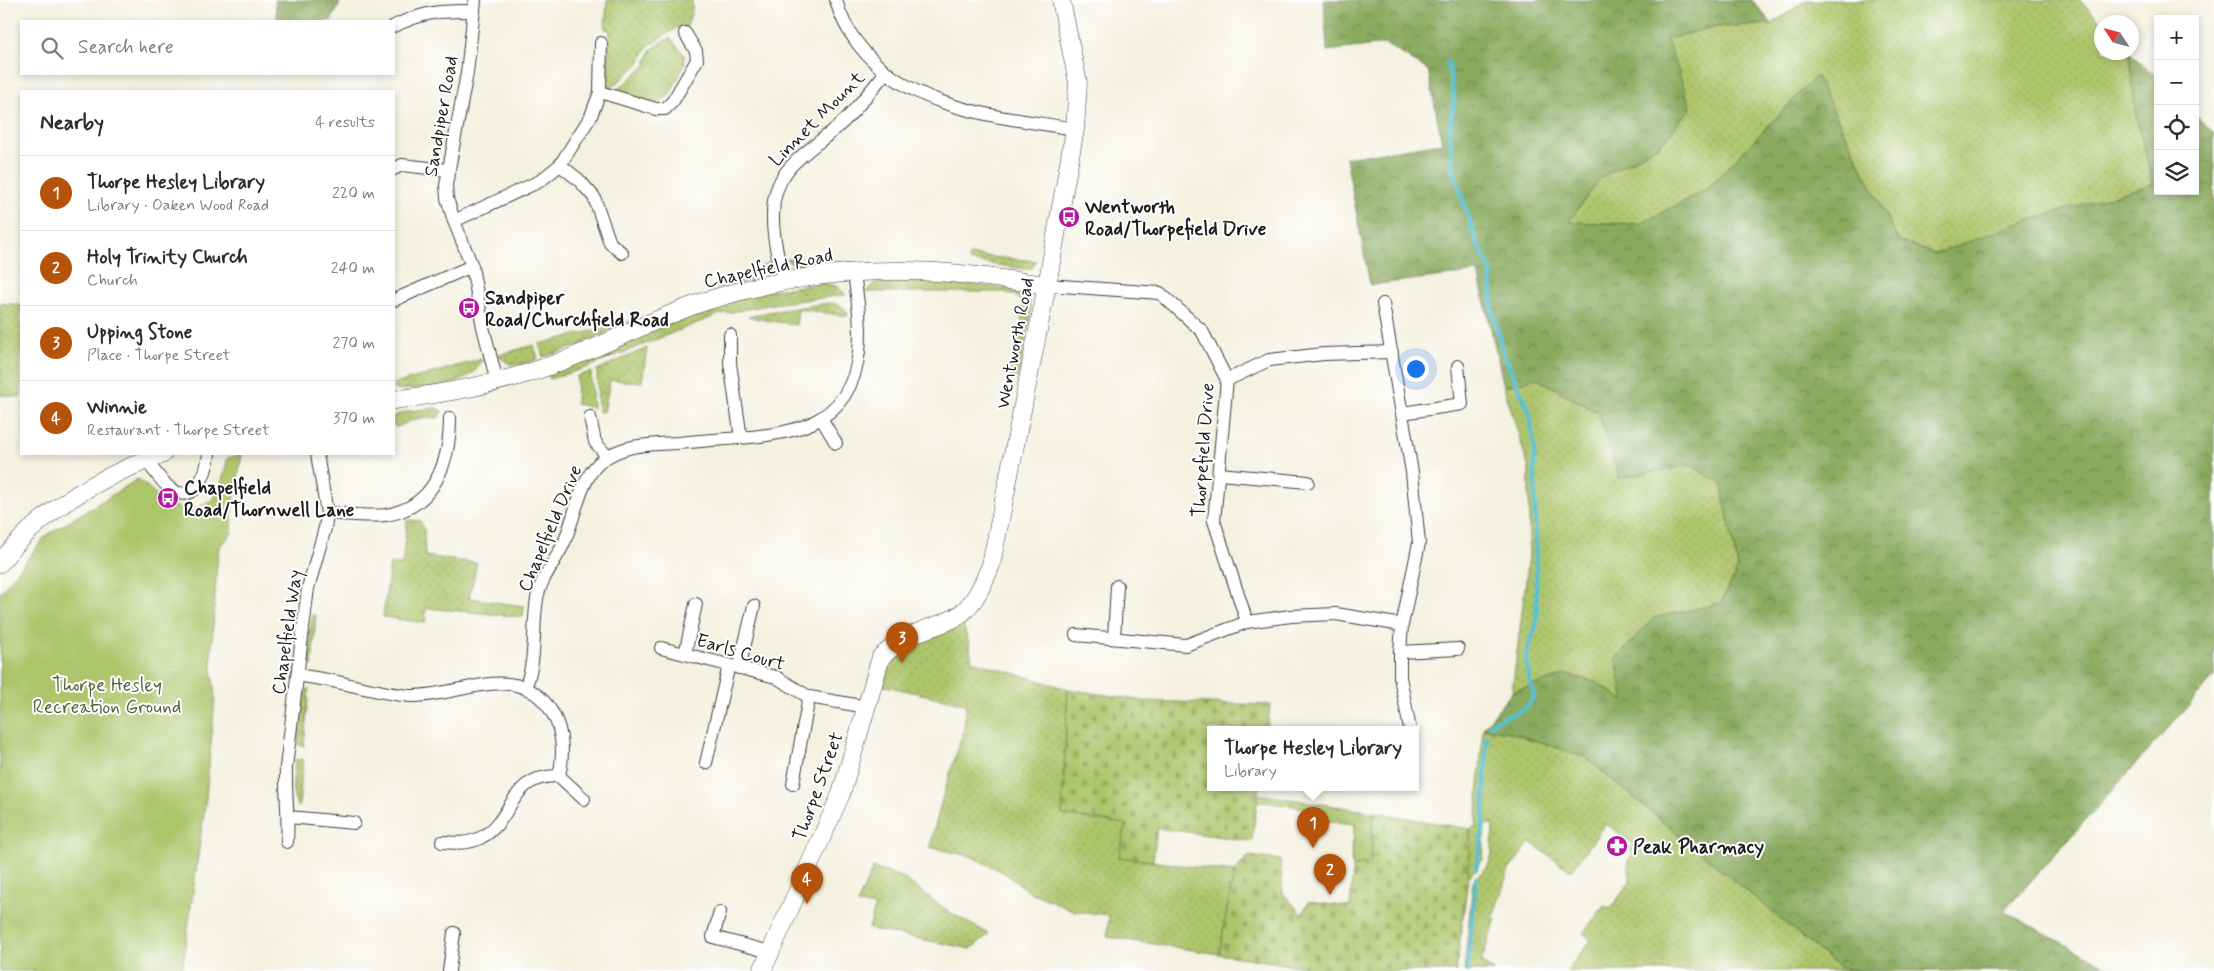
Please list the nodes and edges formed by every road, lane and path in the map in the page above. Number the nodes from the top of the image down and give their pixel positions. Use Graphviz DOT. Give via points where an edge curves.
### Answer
graph roads {
  1 [pos="836,0"];
  2 [pos="1061,0"];
  3 [pos="474,5"];
  4 [pos="395,26"];
  5 [pos="684,33"];
  6 [pos="601,42"];
  7 [pos="886,72"];
  8 [pos="600,92"];
  9 [pos="1075,129"];
  10 [pos="560,165"];
  11 [pos="395,168"];
  12 [pos="447,170"];
  13 [pos="454,221"];
  14 [pos="622,254"];
  15 [pos="472,266"];
  16 [pos="854,272"];
  17 [pos="783,282"];
  18 [pos="1048,285"];
  19 [pos="395,300"];
  20 [pos="1384,304"];
  21 [pos="730,336"];
  22 [pos="1392,352"];
  23 [pos="1458,366"];
  24 [pos="1227,380"];
  25 [pos="497,382"];
  26 [pos="395,400"];
  27 [pos="1402,413"];
  28 [pos="590,417"];
  29 [pos="450,418"];
  30 [pos="821,418"];
  31 [pos="742,438"];
  32 [pos="836,443"];
  33 [pos="160,455"];
  34 [pos="209,455"];
  35 [pos="316,455"];
  36 [pos="607,456"];
  37 [pos="146,460"];
  38 [pos="1219,474"];
  39 [pos="1308,482"];
  40 [pos="327,513"];
  41 [pos="0,563"];
  42 [pos="1117,586"];
  43 [pos="696,604"];
  44 [pos="754,606"];
  45 [pos="1247,622"];
  46 [pos="1402,625"];
  47 [pos="1076,635"];
  48 [pos="1114,638"];
  49 [pos="896,644"];
  50 [pos="661,648"];
  51 [pos="1458,649"];
  52 [pos="1400,652"];
  53 [pos="685,654"];
  54 [pos="734,666"];
  55 [pos="298,675"];
  56 [pos="525,688"];
  57 [pos="809,697"];
  58 [pos="867,706"];
  59 [pos="1409,726"];
  60 [pos="706,763"];
  61 [pos="559,776"];
  62 [pos="793,784"];
  63 [pos="584,799"];
  64 [pos="289,817"];
  65 [pos="354,823"];
  66 [pos="287,842"];
  67 [pos="442,842"];
  68 [pos="720,912"];
  69 [pos="454,933"];
  70 [pos="770,952"];
  71 [pos="449,971"];
  72 [pos="762,971"];
  1 -- 7 [label="street" via="850,33"];
  2 -- 9 [label="street, Wentworth Road" via="1078,83"];
  3 -- 4 [label="street" via="418,15"];
  3 -- 12 [label="street, Sandpiper Road" via="467,74"];
  5 -- 8 [label="street" via="696,51 697,60 673,102 665,108 656,109"];
  6 -- 8 [label="street"];
  7 -- 9 [label="street" via="926,97 964,110"];
  7 -- 17 [label="street, Linnet Mount" via="843,122 806,150 780,181 772,213"];
  8 -- 10 [label="street" via="591,116"];
  9 -- 18 [label="street, Wentworth Road"];
  10 -- 13 [label="street" via="532,184"];
  10 -- 14 [label="street" via="594,198 610,243"];
  11 -- 12 [label="street" via="402,165"];
  12 -- 13 [label="street, Sandpiper Road" via="447,198"];
  13 -- 15 [label="street, Sandpiper Road"];
  15 -- 19 [label="street"];
  15 -- 25 [label="street, Sandpiper Road"];
  16 -- 17 [label="street, Chapelfield Road"];
  16 -- 18 [label="street, Chapelfield Road" via="906,270"];
  16 -- 30 [label="street, Chapelfield Drive" via="859,353 850,385 839,402"];
  17 -- 25 [label="street, Chapelfield Road" via="702,303 550,366"];
  18 -- 24 [label="street, Thorpefield Drive" via="1160,293 1202,331"];
  18 -- 49 [label="street, Wentworth Road" via="991,565 980,591 966,610 952,620"];
  20 -- 22 [label="street"];
  21 -- 31 [label="street" via="730,363"];
  22 -- 24 [label="street" via="1269,360"];
  22 -- 27 [label="street"];
  23 -- 27 [label="street" via="1462,404"];
  24 -- 38 [label="street, Thorpefield Drive"];
  25 -- 26 [label="street, Chapelfield Road"];
  27 -- 46 [label="street" via="1419,543"];
  28 -- 36 [label="street" via="595,442"];
  29 -- 40 [label="street" via="450,442 441,473 415,502 386,515"];
  30 -- 31 [label="street, Chapelfield Drive" via="773,435"];
  30 -- 32 [label="street"];
  31 -- 36 [label="street, Chapelfield Drive" via="638,446"];
  33 -- 37 [label="street"];
  34 -- 37 [label="street" via="203,479 195,489 183,493 172,490"];
  35 -- 40 [label="street, Chapelfield Way"];
  36 -- 56 [label="street, Chapelfield Drive" via="589,476 572,524 537,597 534,661"];
  37 -- 41 [label="street" via="61,504 14,545"];
  38 -- 39 [label="street"];
  38 -- 45 [label="street, Thorpefield Drive" via="1214,521"];
  40 -- 55 [label="street, Chapelfield Way" via="310,578"];
  42 -- 48 [label="street"];
  43 -- 53 [label="street"];
  44 -- 54 [label="street"];
  45 -- 46 [label="street" via="1336,614"];
  45 -- 48 [label="street" via="1186,645"];
  46 -- 52 [label="street"];
  47 -- 48 [label="street"];
  49 -- 58 [label="street, Thorpe Street" via="881,657"];
  50 -- 53 [label="street, Earls Court"];
  51 -- 52 [label="street"];
  52 -- 59 [label="street" via="1400,677"];
  53 -- 54 [label="street, Earls Court"];
  54 -- 57 [label="street, Earls Court" via="776,677"];
  54 -- 60 [label="street"];
  55 -- 56 [label="street" via="411,696 492,683"];
  55 -- 64 [label="street, Chapelfield Way" via="286,767"];
  56 -- 61 [label="street" via="548,706 557,722 562,755"];
  57 -- 58 [label="street, Earls Court"];
  57 -- 62 [label="street"];
  58 -- 70 [label="street, Thorpe Street" via="841,794"];
  61 -- 63 [label="street"];
  61 -- 67 [label="street" via="545,776 525,786 498,822 480,838"];
  64 -- 65 [label="street"];
  64 -- 66 [label="street, Chapelfield Way"];
  68 -- 70 [label="street" via="713,938"];
  69 -- 71 [label="street"];
  70 -- 72 [label="street, Thorpe Street"];
}
